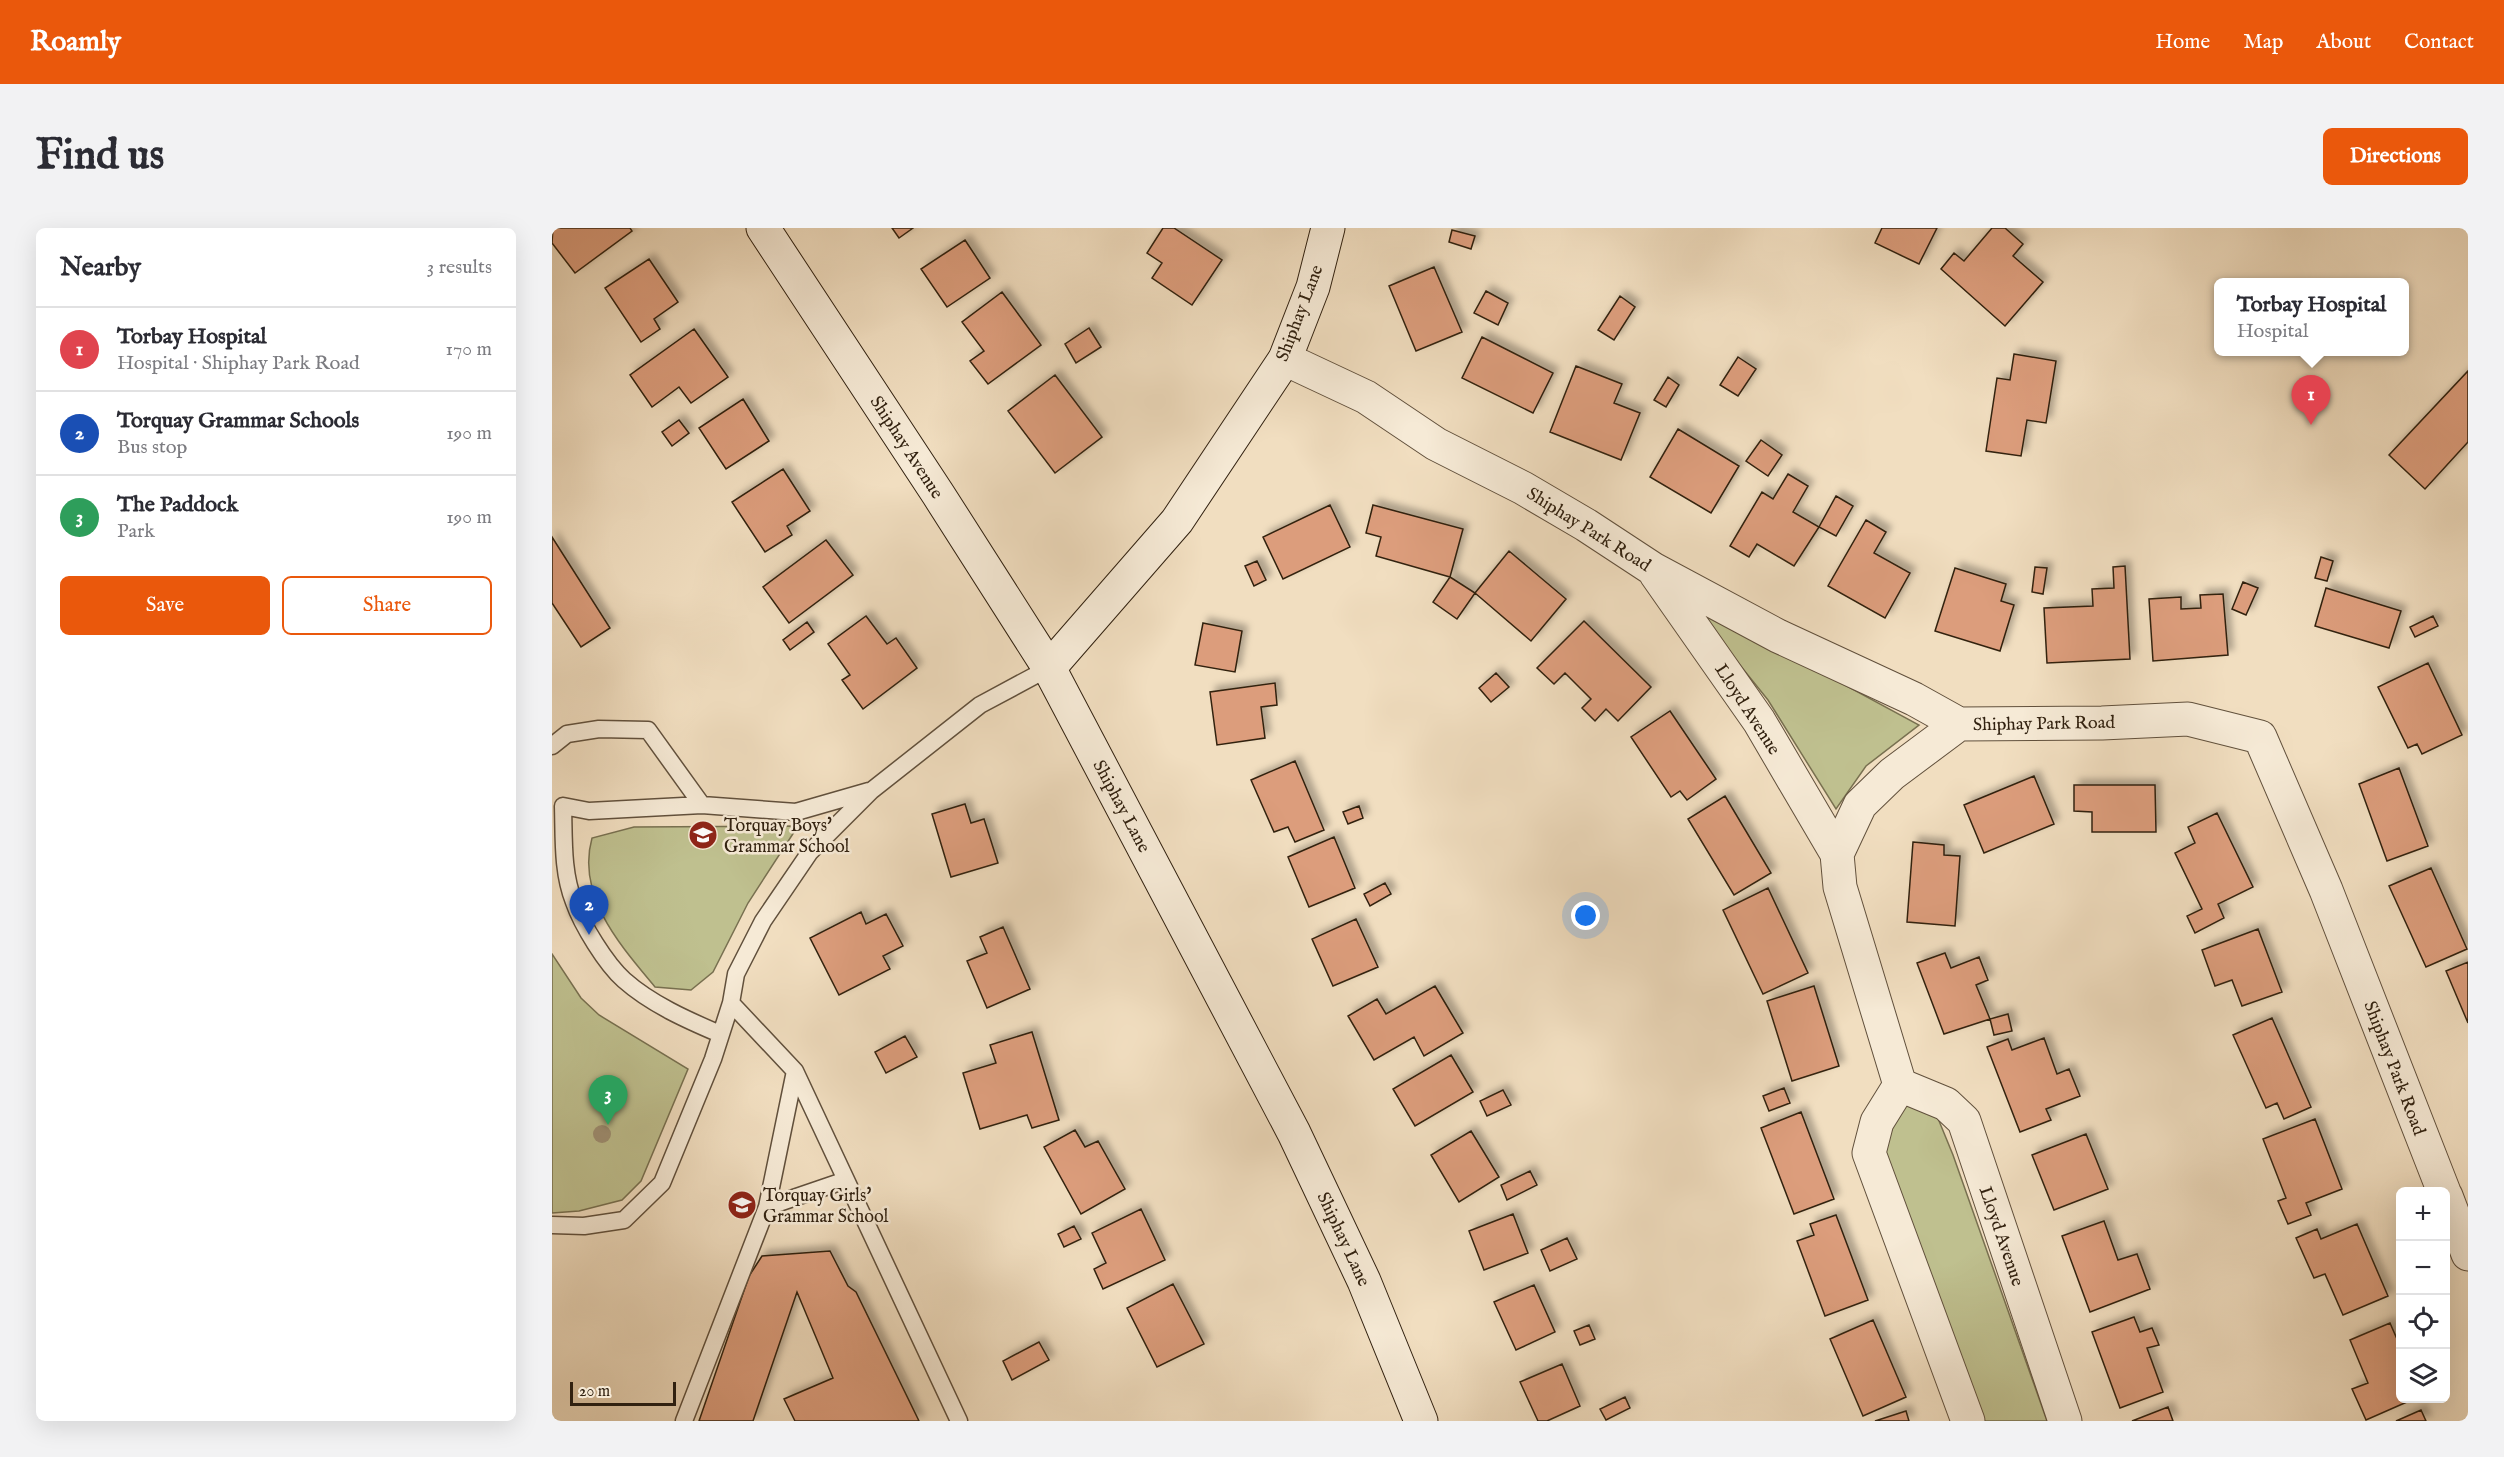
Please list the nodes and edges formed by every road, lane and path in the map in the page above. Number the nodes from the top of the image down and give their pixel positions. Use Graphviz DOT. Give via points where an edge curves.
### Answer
graph roads {
  1 [pos="763,228"];
  2 [pos="1328,228"];
  3 [pos="1285,359"];
  4 [pos="1653,569"];
  5 [pos="1049,668"];
  6 [pos="1959,724"];
  7 [pos="552,746"];
  8 [pos="871,791"];
  9 [pos="702,805"];
  10 [pos="557,806"];
  11 [pos="1836,854"];
  12 [pos="731,1003"];
  13 [pos="720,1034"];
  14 [pos="795,1071"];
  15 [pos="1900,1085"];
  16 [pos="846,1180"];
  17 [pos="2442,1187"];
  18 [pos="767,1207"];
  19 [pos="2450,1209"];
  20 [pos="552,1225"];
  21 [pos="2468,1254"];
  22 [pos="684,1421"];
  23 [pos="959,1421"];
  24 [pos="1421,1421"];
  25 [pos="1968,1421"];
  26 [pos="2065,1421"];
  1 -- 5 [label="street, Shiphay Avenue"];
  2 -- 3 [label="street, Shiphay Lane" via="1313,287"];
  3 -- 4 [label="street, Shiphay Park Road" via="1366,397 1436,444 1523,488"];
  3 -- 5 [label="street, Shiphay Lane" via="1177,521"];
  4 -- 6 [label="street, Shiphay Park Road" via="1778,636"];
  4 -- 11 [label="street, Lloyd Avenue" via="1759,721"];
  5 -- 8 [label="lane" via="980,705"];
  5 -- 24 [label="street, Shiphay Lane" via="1294,1133 1364,1281"];
  6 -- 11 [label="street" via="1892,774 1860,805"];
  6 -- 17 [label="street, Shiphay Park Road" via="2188,719 2260,737 2326,890"];
  7 -- 9 [label="lane" via="567,734 599,729 648,730"];
  8 -- 9 [label="lane" via="796,812"];
  8 -- 12 [label="lane" via="810,852 763,921 736,974"];
  9 -- 10 [label="lane" via="589,811"];
  10 -- 13 [label="lane" via="573,902 589,935 623,979 664,1008"];
  11 -- 15 [label="street, Lloyd Avenue" via="1840,887"];
  12 -- 13 [label="lane"];
  12 -- 14 [label="lane"];
  13 -- 20 [label="lane" via="662,1183 624,1220 584,1226"];
  14 -- 16 [label="lane"];
  14 -- 18 [label="lane"];
  15 -- 25 [label="street" via="1877,1122 1869,1153"];
  15 -- 26 [label="street, Lloyd Avenue" via="1946,1104 1964,1121"];
  16 -- 18 [label="lane"];
  16 -- 23 [label="lane"];
  18 -- 22 [label="lane"];
  19 -- 21 [label="street"];
}
